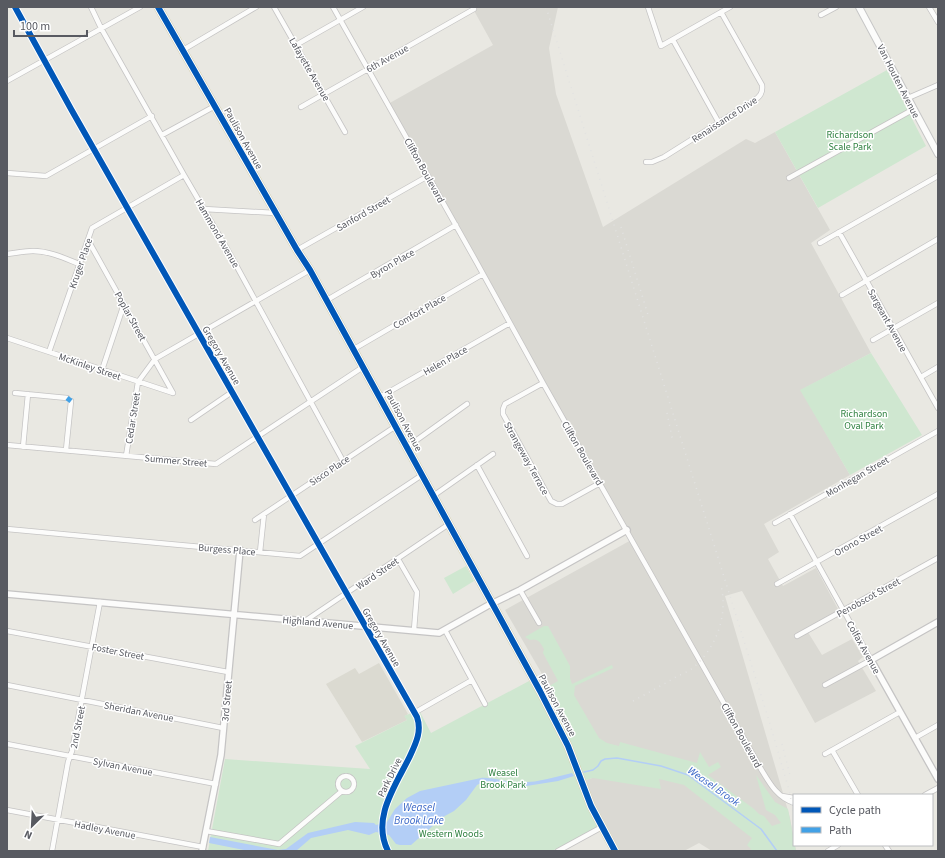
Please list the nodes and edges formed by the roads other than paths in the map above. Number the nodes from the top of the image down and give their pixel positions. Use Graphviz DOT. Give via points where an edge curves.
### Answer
graph roads {
  1 [pos="15,7"];
  2 [pos="91,7"];
  3 [pos="140,7"];
  4 [pos="158,7"];
  5 [pos="256,7"];
  6 [pos="274,7"];
  7 [pos="333,7"];
  8 [pos="363,7"];
  9 [pos="648,7"];
  10 [pos="730,7"];
  11 [pos="836,7"];
  12 [pos="859,7"];
  13 [pos="929,7"];
  14 [pos="473,8"];
  15 [pos="721,12"];
  16 [pos="821,15"];
  17 [pos="340,20"];
  18 [pos="938,22"];
  19 [pos="102,28"];
  20 [pos="673,40"];
  21 [pos="296,45"];
  22 [pos="183,50"];
  23 [pos="44,60"];
  24 [pos="368,68"];
  25 [pos="7,82"];
  26 [pos="938,85"];
  27 [pos="324,94"];
  28 [pos="908,98"];
  29 [pos="215,106"];
  30 [pos="301,107"];
  31 [pos="914,109"];
  32 [pos="152,116"];
  33 [pos="719,123"];
  34 [pos="345,132"];
  35 [pos="162,135"];
  36 [pos="936,147"];
  37 [pos="94,149"];
  38 [pos="938,154"];
  39 [pos="646,162"];
  40 [pos="7,173"];
  41 [pos="184,175"];
  42 [pos="428,176"];
  43 [pos="938,176"];
  44 [pos="789,178"];
  45 [pos="127,208"];
  46 [pos="204,209"];
  47 [pos="275,213"];
  48 [pos="456,225"];
  49 [pos="839,232"];
  50 [pos="938,239"];
  51 [pos="88,240"];
  52 [pos="820,243"];
  53 [pos="297,250"];
  54 [pos="7,254"];
  55 [pos="79,264"];
  56 [pos="310,270"];
  57 [pos="484,274"];
  58 [pos="866,281"];
  59 [pos="842,295"];
  60 [pos="327,300"];
  61 [pos="256,301"];
  62 [pos="938,303"];
  63 [pos="124,304"];
  64 [pos="510,323"];
  65 [pos="893,328"];
  66 [pos="198,333"];
  67 [pos="7,338"];
  68 [pos="873,340"];
  69 [pos="354,349"];
  70 [pos="49,352"];
  71 [pos="155,358"];
  72 [pos="363,367"];
  73 [pos="938,367"];
  74 [pos="102,370"];
  75 [pos="921,377"];
  76 [pos="138,382"];
  77 [pos="543,383"];
  78 [pos="232,392"];
  79 [pos="15,393"];
  80 [pos="173,393"];
  81 [pos="28,394"];
  82 [pos="380,397"];
  83 [pos="311,401"];
  84 [pos="467,404"];
  85 [pos="938,408"];
  86 [pos="191,420"];
  87 [pos="396,426"];
  88 [pos="938,431"];
  89 [pos="258,437"];
  90 [pos="7,445"];
  91 [pos="23,447"];
  92 [pos="407,447"];
  93 [pos="66,450"];
  94 [pos="493,454"];
  95 [pos="126,456"];
  96 [pos="343,461"];
  97 [pos="477,465"];
  98 [pos="422,475"];
  99 [pos="600,483"];
  100 [pos="938,494"];
  101 [pos="291,496"];
  102 [pos="434,496"];
  103 [pos="264,514"];
  104 [pos="790,514"];
  105 [pos="255,520"];
  106 [pos="775,522"];
  107 [pos="449,524"];
  108 [pos="7,529"];
  109 [pos="627,530"];
  110 [pos="318,544"];
  111 [pos="240,550"];
  112 [pos="260,552"];
  113 [pos="527,556"];
  114 [pos="938,558"];
  115 [pos="398,559"];
  116 [pos="817,563"];
  117 [pos="778,584"];
  118 [pos="520,590"];
  119 [pos="346,593"];
  120 [pos="7,594"];
  121 [pos="100,602"];
  122 [pos="493,603"];
  123 [pos="844,611"];
  124 [pos="234,615"];
  125 [pos="304,621"];
  126 [pos="938,622"];
  127 [pos="539,623"];
  128 [pos="365,626"];
  129 [pos="414,630"];
  130 [pos="444,630"];
  131 [pos="7,631"];
  132 [pos="798,636"];
  133 [pos="92,646"];
  134 [pos="871,660"];
  135 [pos="228,672"];
  136 [pos="472,680"];
  137 [pos="7,685"];
  138 [pos="825,685"];
  139 [pos="82,700"];
  140 [pos="485,704"];
  141 [pos="900,712"];
  142 [pos="414,713"];
  143 [pos="938,725"];
  144 [pos="223,728"];
  145 [pos="915,738"];
  146 [pos="7,744"];
  147 [pos="832,750"];
  148 [pos="825,754"];
  149 [pos="70,756"];
  150 [pos="938,779"];
  151 [pos="216,784"];
  152 [pos="938,788"];
  153 [pos="342,791"];
  154 [pos="857,794"];
  155 [pos="927,794"];
  156 [pos="782,796"];
  157 [pos="793,798"];
  158 [pos="793,803"];
  159 [pos="7,810"];
  160 [pos="58,820"];
  161 [pos="602,827"];
  162 [pos="206,831"];
  163 [pos="203,849"];
  164 [pos="52,851"];
  165 [pos="388,851"];
  166 [pos="558,851"];
  167 [pos="615,851"];
  1 -- 23 [label="street, Gregory Avenue"];
  2 -- 19 [label="street, Hammond Avenue"];
  3 -- 19 [label="street"];
  4 -- 22 [label="main road, Paulison Avenue"];
  5 -- 22 [label="street"];
  6 -- 21 [label="street, Lafayette Avenue"];
  7 -- 17 [label="street, Clifton Boulevard"];
  8 -- 17 [label="street"];
  9 -- 20 [label="street" via="661,46"];
  10 -- 15 [label="street"];
  11 -- 16 [label="street"];
  12 -- 28 [label="main road, Van Houten Avenue"];
  13 -- 18 [label="street"];
  14 -- 24 [label="street, 6th Avenue"];
  15 -- 20 [label="street"];
  15 -- 33 [label="street, Renaissance Drive" via="762,89 759,97"];
  17 -- 21 [label="street"];
  17 -- 24 [label="street, Clifton Boulevard"];
  19 -- 23 [label="street"];
  19 -- 32 [label="street, Hammond Avenue"];
  20 -- 33 [label="street"];
  21 -- 27 [label="street, Lafayette Avenue"];
  22 -- 29 [label="main road, Paulison Avenue"];
  23 -- 25 [label="street"];
  23 -- 37 [label="street, Gregory Avenue"];
  24 -- 27 [label="street, 6th Avenue"];
  24 -- 42 [label="street, Clifton Boulevard"];
  26 -- 28 [label="street"];
  27 -- 30 [label="street, 6th Avenue"];
  27 -- 34 [label="street, Lafayette Avenue"];
  28 -- 31 [label="main road, Van Houten Avenue"];
  29 -- 35 [label="street"];
  29 -- 47 [label="main road, Paulison Avenue"];
  31 -- 36 [label="main road, Van Houten Avenue"];
  31 -- 44 [label="street"];
  32 -- 35 [label="street, Hammond Avenue"];
  32 -- 37 [label="street"];
  33 -- 39 [label="street, Renaissance Drive" via="664,157"];
  35 -- 41 [label="street, Hammond Avenue"];
  36 -- 38 [label="main road, Van Houten Avenue"];
  37 -- 40 [label="street" via="46,176"];
  37 -- 45 [label="street, Gregory Avenue"];
  41 -- 45 [label="street, Kruger Place"];
  41 -- 46 [label="street, Hammond Avenue"];
  42 -- 48 [label="street, Clifton Boulevard"];
  42 -- 53 [label="street, Sanford Street"];
  43 -- 49 [label="street"];
  45 -- 51 [label="street, Kruger Place" via="96,225"];
  45 -- 66 [label="street, Gregory Avenue"];
  46 -- 47 [label="street"];
  46 -- 61 [label="street, Hammond Avenue"];
  47 -- 53 [label="main road, Paulison Avenue"];
  48 -- 57 [label="street, Clifton Boulevard"];
  48 -- 60 [label="street, Byron Place"];
  49 -- 52 [label="street"];
  49 -- 58 [label="street, Sargeant Avenue"];
  50 -- 58 [label="street"];
  51 -- 55 [label="street, Kruger Place"];
  51 -- 63 [label="street, Poplar Street"];
  53 -- 56 [label="main road, Paulison Avenue"];
  54 -- 55 [label="street" via="21,251 44,252"];
  55 -- 70 [label="street, Kruger Place"];
  56 -- 60 [label="main road, Paulison Avenue"];
  56 -- 61 [label="street, Cedar Street"];
  57 -- 64 [label="street, Clifton Boulevard"];
  57 -- 69 [label="street, Comfort Place"];
  58 -- 59 [label="street"];
  58 -- 65 [label="street, Sargeant Avenue"];
  60 -- 69 [label="main road, Paulison Avenue"];
  61 -- 66 [label="street, Cedar Street"];
  61 -- 83 [label="street, Hammond Avenue"];
  62 -- 65 [label="street"];
  63 -- 71 [label="street, Poplar Street"];
  63 -- 74 [label="street"];
  64 -- 77 [label="street, Clifton Boulevard"];
  64 -- 82 [label="street, Helen Place"];
  65 -- 68 [label="street"];
  65 -- 75 [label="street, Sargeant Avenue"];
  66 -- 71 [label="street, Cedar Street"];
  66 -- 78 [label="street, Gregory Avenue"];
  67 -- 70 [label="street, McKinley Street"];
  69 -- 72 [label="main road, Paulison Avenue"];
  70 -- 74 [label="street, McKinley Street"];
  71 -- 76 [label="street, Cedar Street"];
  71 -- 80 [label="street, Poplar Street"];
  72 -- 82 [label="main road, Paulison Avenue"];
  72 -- 83 [label="street, Summer Street"];
  73 -- 75 [label="street"];
  74 -- 76 [label="street, McKinley Street"];
  75 -- 85 [label="street, Sargeant Avenue"];
  76 -- 80 [label="street, McKinley Street"];
  76 -- 95 [label="street, Cedar Street"];
  77 -- 99 [label="street, Clifton Boulevard"];
  77 -- 99 [label="street, Strangeway Terrace" via="505,404 503,414 551,501 562,504"];
  78 -- 86 [label="street"];
  78 -- 89 [label="street, Gregory Avenue"];
  79 -- 81 [label="street"];
  81 -- 91 [label="street"];
  81 -- 93 [label="street" via="69,400"];
  82 -- 87 [label="main road, Paulison Avenue"];
  83 -- 89 [label="street, Summer Street"];
  83 -- 96 [label="street, Hammond Avenue"];
  84 -- 92 [label="street"];
  87 -- 92 [label="main road, Paulison Avenue"];
  87 -- 96 [label="street, Sisco Place"];
  88 -- 104 [label="street, Monhegan Street"];
  89 -- 95 [label="street, Summer Street" via="216,464"];
  89 -- 101 [label="street, Gregory Avenue"];
  90 -- 91 [label="street, Summer Street"];
  91 -- 93 [label="street, Summer Street"];
  92 -- 98 [label="main road, Paulison Avenue"];
  93 -- 95 [label="street, Summer Street"];
  94 -- 97 [label="street"];
  96 -- 101 [label="street, Sisco Place"];
  97 -- 102 [label="street"];
  97 -- 113 [label="street"];
  98 -- 102 [label="main road, Paulison Avenue"];
  98 -- 110 [label="street, Burgess Place"];
  99 -- 109 [label="street, Clifton Boulevard"];
  100 -- 116 [label="street, Orono Street"];
  101 -- 103 [label="street, Sisco Place"];
  101 -- 110 [label="street, Gregory Avenue"];
  102 -- 107 [label="main road, Paulison Avenue"];
  103 -- 105 [label="street, Sisco Place"];
  103 -- 112 [label="street"];
  104 -- 106 [label="street, Monhegan Street"];
  104 -- 116 [label="street, Colfax Avenue"];
  107 -- 115 [label="street, Ward Street"];
  107 -- 122 [label="main road, Paulison Avenue"];
  108 -- 111 [label="street, Burgess Place"];
  109 -- 118 [label="street, Highland Avenue"];
  109 -- 156 [label="street, Clifton Boulevard" via="772,788"];
  110 -- 112 [label="street, Burgess Place" via="300,556"];
  110 -- 119 [label="street, Gregory Avenue"];
  111 -- 112 [label="street, Burgess Place"];
  111 -- 124 [label="street, 3rd Street"];
  114 -- 123 [label="street, Penobscot Street"];
  115 -- 119 [label="street, Ward Street"];
  115 -- 129 [label="street" via="417,592"];
  116 -- 117 [label="street, Orono Street"];
  116 -- 123 [label="street, Colfax Avenue"];
  118 -- 122 [label="street, Highland Avenue"];
  118 -- 127 [label="street"];
  119 -- 125 [label="street, Ward Street"];
  119 -- 128 [label="street, Gregory Avenue"];
  120 -- 121 [label="street, Highland Avenue"];
  121 -- 124 [label="street, Highland Avenue"];
  121 -- 133 [label="street, 2nd Street"];
  122 -- 130 [label="street, Highland Avenue"];
  122 -- 161 [label="main road, Paulison Avenue" via="568,746 591,806"];
  123 -- 132 [label="street, Penobscot Street"];
  123 -- 134 [label="street, Colfax Avenue"];
  124 -- 125 [label="street, Highland Avenue"];
  124 -- 135 [label="street, 3rd Street"];
  125 -- 128 [label="street, Highland Avenue"];
  126 -- 134 [label="street"];
  128 -- 129 [label="street, Highland Avenue"];
  128 -- 142 [label="street, Gregory Avenue"];
  129 -- 130 [label="street, Highland Avenue" via="440,633"];
  130 -- 136 [label="street"];
  131 -- 133 [label="street, Foster Street"];
  133 -- 135 [label="street, Foster Street"];
  133 -- 139 [label="street, 2nd Street"];
  134 -- 138 [label="street"];
  134 -- 141 [label="street, Colfax Avenue"];
  135 -- 144 [label="street, 3rd Street"];
  136 -- 140 [label="street"];
  136 -- 142 [label="street"];
  137 -- 139 [label="street, Sheridan Avenue"];
  139 -- 144 [label="street, Sheridan Avenue"];
  139 -- 149 [label="street, 2nd Street"];
  141 -- 145 [label="street, Colfax Avenue"];
  141 -- 147 [label="street"];
  142 -- 165 [label="street, Park Drive" via="419,729 417,742 387,803 382,821 382,838"];
  143 -- 145 [label="street"];
  144 -- 151 [label="street, 3rd Street"];
  145 -- 150 [label="street, Colfax Avenue"];
  146 -- 149 [label="street, Sylvan Avenue"];
  147 -- 148 [label="street"];
  147 -- 154 [label="street"];
  149 -- 151 [label="street, Sylvan Avenue"];
  149 -- 160 [label="street, 2nd Street"];
  151 -- 162 [label="street, 3rd Street"];
  152 -- 155 [label="street"];
  153 -- 162 [label="street" via="279,844"];
  156 -- 157 [label="street"];
  156 -- 158 [label="street, Clifton Boulevard"];
  159 -- 160 [label="street, Hadley Avenue"];
  160 -- 163 [label="street, Hadley Avenue"];
  160 -- 164 [label="street, 2nd Street"];
  161 -- 166 [label="street"];
  161 -- 167 [label="main road, Paulison Avenue"];
  162 -- 163 [label="street, 3rd Street"];
}
